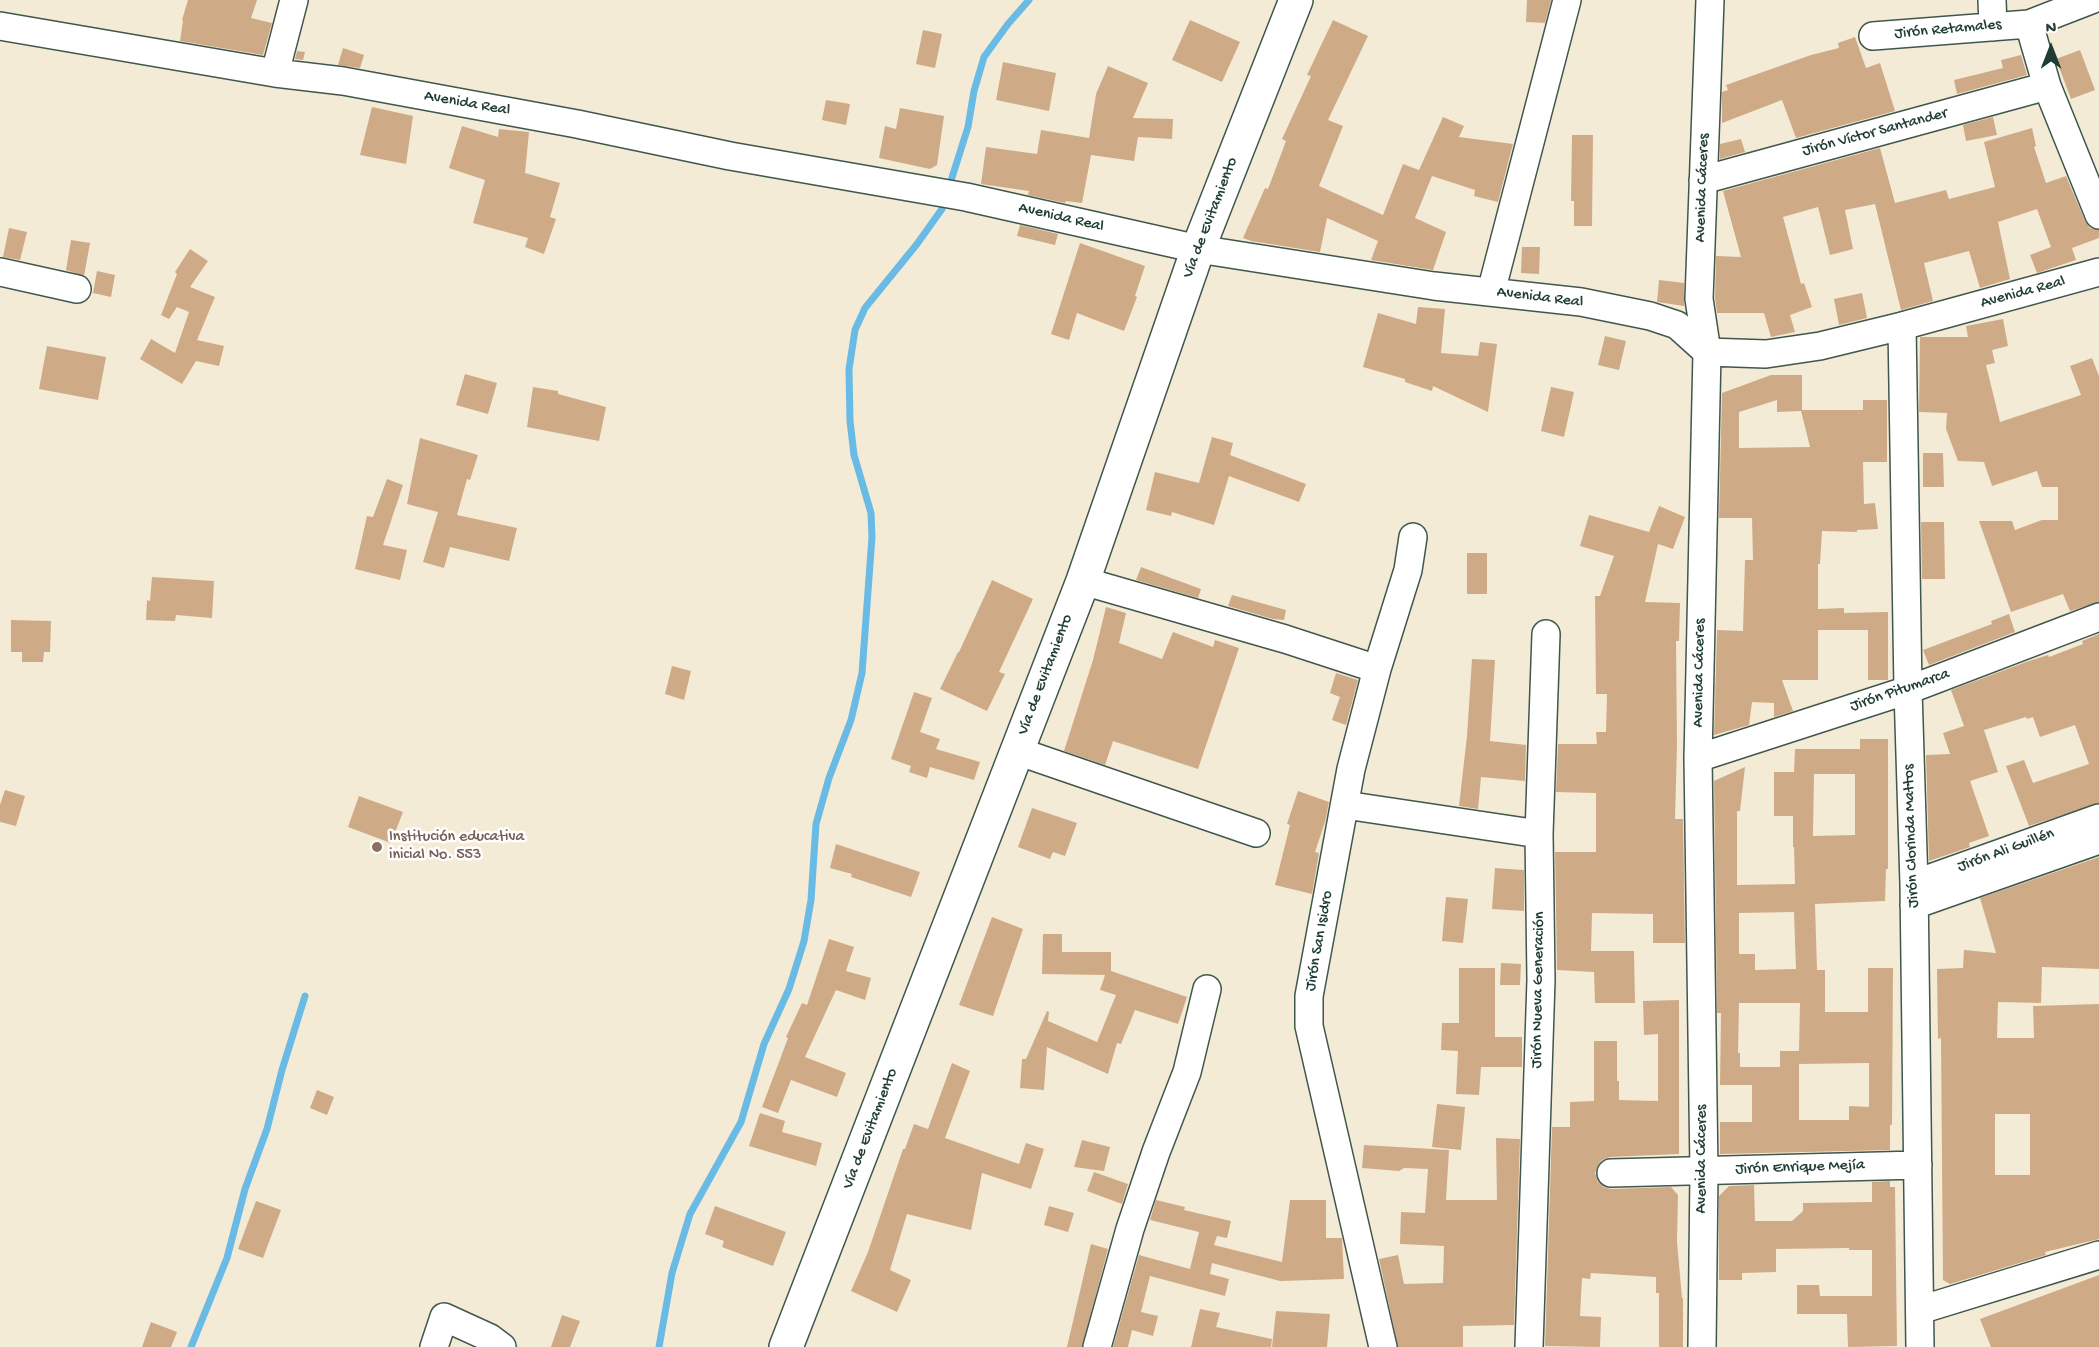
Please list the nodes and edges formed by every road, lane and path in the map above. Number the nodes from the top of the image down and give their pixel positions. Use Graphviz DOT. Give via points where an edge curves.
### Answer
graph roads {
  1 [pos="294,0"];
  2 [pos="1296,0"];
  3 [pos="1567,0"];
  4 [pos="1710,0"];
  5 [pos="1992,0"];
  6 [pos="2091,0"];
  7 [pos="2029,24"];
  8 [pos="0,26"];
  9 [pos="1993,27"];
  10 [pos="1873,36"];
  11 [pos="275,73"];
  12 [pos="2047,86"];
  13 [pos="1703,180"];
  14 [pos="2099,215"];
  15 [pos="1198,249"];
  16 [pos="0,272"];
  17 [pos="2099,272"];
  18 [pos="77,289"];
  19 [pos="1491,292"];
  20 [pos="1902,326"];
  21 [pos="1707,352"];
  22 [pos="1413,537"];
  23 [pos="1083,581"];
  24 [pos="2099,617"];
  25 [pos="1546,634"];
  26 [pos="1377,669"];
  27 [pos="1908,690"];
  28 [pos="1017,751"];
  29 [pos="1698,758"];
  30 [pos="1345,805"];
  31 [pos="2099,818"];
  32 [pos="1256,833"];
  33 [pos="1539,834"];
  34 [pos="2099,840"];
  35 [pos="1914,895"];
  36 [pos="1208,989"];
  37 [pos="1918,1165"];
  38 [pos="1704,1171"];
  39 [pos="1611,1173"];
  40 [pos="2099,1255"];
  41 [pos="1920,1310"];
  42 [pos="435,1347"];
  43 [pos="502,1347"];
  44 [pos="786,1347"];
  45 [pos="1097,1347"];
  46 [pos="1383,1347"];
  47 [pos="1529,1347"];
  48 [pos="1702,1347"];
  49 [pos="1920,1347"];
  1 -- 11 [label="street"];
  2 -- 15 [label="highway, Vía de Evitamiento"];
  3 -- 19 [label="street"];
  4 -- 13 [label="street, Avenida Cáceres"];
  5 -- 9 [label="street"];
  6 -- 7 [label="street, Jirón Retamales"];
  7 -- 9 [label="street, Jirón Retamales"];
  7 -- 12 [label="street"];
  8 -- 11 [label="street, Avenida Real"];
  9 -- 10 [label="street, Jirón Retamales"];
  11 -- 15 [label="street, Avenida Real" via="344,81 730,156 932,190"];
  12 -- 13 [label="street, Jirón Víctor Santander"];
  12 -- 14 [label="street"];
  13 -- 21 [label="street, Avenida Cáceres" via="1699,299"];
  15 -- 19 [label="street, Avenida Real"];
  15 -- 23 [label="highway, Vía de Evitamiento"];
  16 -- 18 [label="street"];
  17 -- 20 [label="street, Avenida Real"];
  19 -- 21 [label="street, Avenida Real" via="1581,302 1650,316 1677,325"];
  20 -- 21 [label="street, Avenida Real" via="1820,346 1766,354"];
  20 -- 27 [label="street, Jirón Clorinda Mattos"];
  21 -- 29 [label="street, Avenida Cáceres"];
  22 -- 26 [label="street, Jirón San Isidro" via="1408,570"];
  23 -- 26 [label="street"];
  23 -- 28 [label="highway, Vía de Evitamiento"];
  24 -- 27 [label="street, Jirón Pitumarca"];
  25 -- 33 [label="street, Jirón Nueva Generación"];
  26 -- 30 [label="street, Jirón San Isidro"];
  27 -- 29 [label="street, Jirón Pitumarca"];
  27 -- 35 [label="street, Jirón Clorinda Mattos"];
  28 -- 32 [label="street"];
  28 -- 44 [label="highway, Vía de Evitamiento"];
  29 -- 38 [label="street, Avenida Cáceres"];
  30 -- 33 [label="street"];
  30 -- 46 [label="street, Jirón San Isidro" via="1310,996 1310,1026"];
  31 -- 35 [label="street, Jirón Ali Guillén"];
  33 -- 47 [label="street, Jirón Nueva Generación" via="1541,980"];
  34 -- 35 [label="street, Jirón Ali Guillén"];
  35 -- 37 [label="street, Jirón Clorinda Mattos"];
  36 -- 45 [label="street" via="1187,1072 1134,1218"];
  37 -- 38 [label="street, Jirón Enrique Mejía"];
  37 -- 41 [label="street, Jirón Clorinda Mattos"];
  38 -- 39 [label="street, Jirón Enrique Mejía"];
  38 -- 48 [label="street, Avenida Cáceres"];
  40 -- 41 [label="street"];
  41 -- 49 [label="street, Jirón Clorinda Mattos"];
  42 -- 43 [label="street" via="444,1317"];
}
